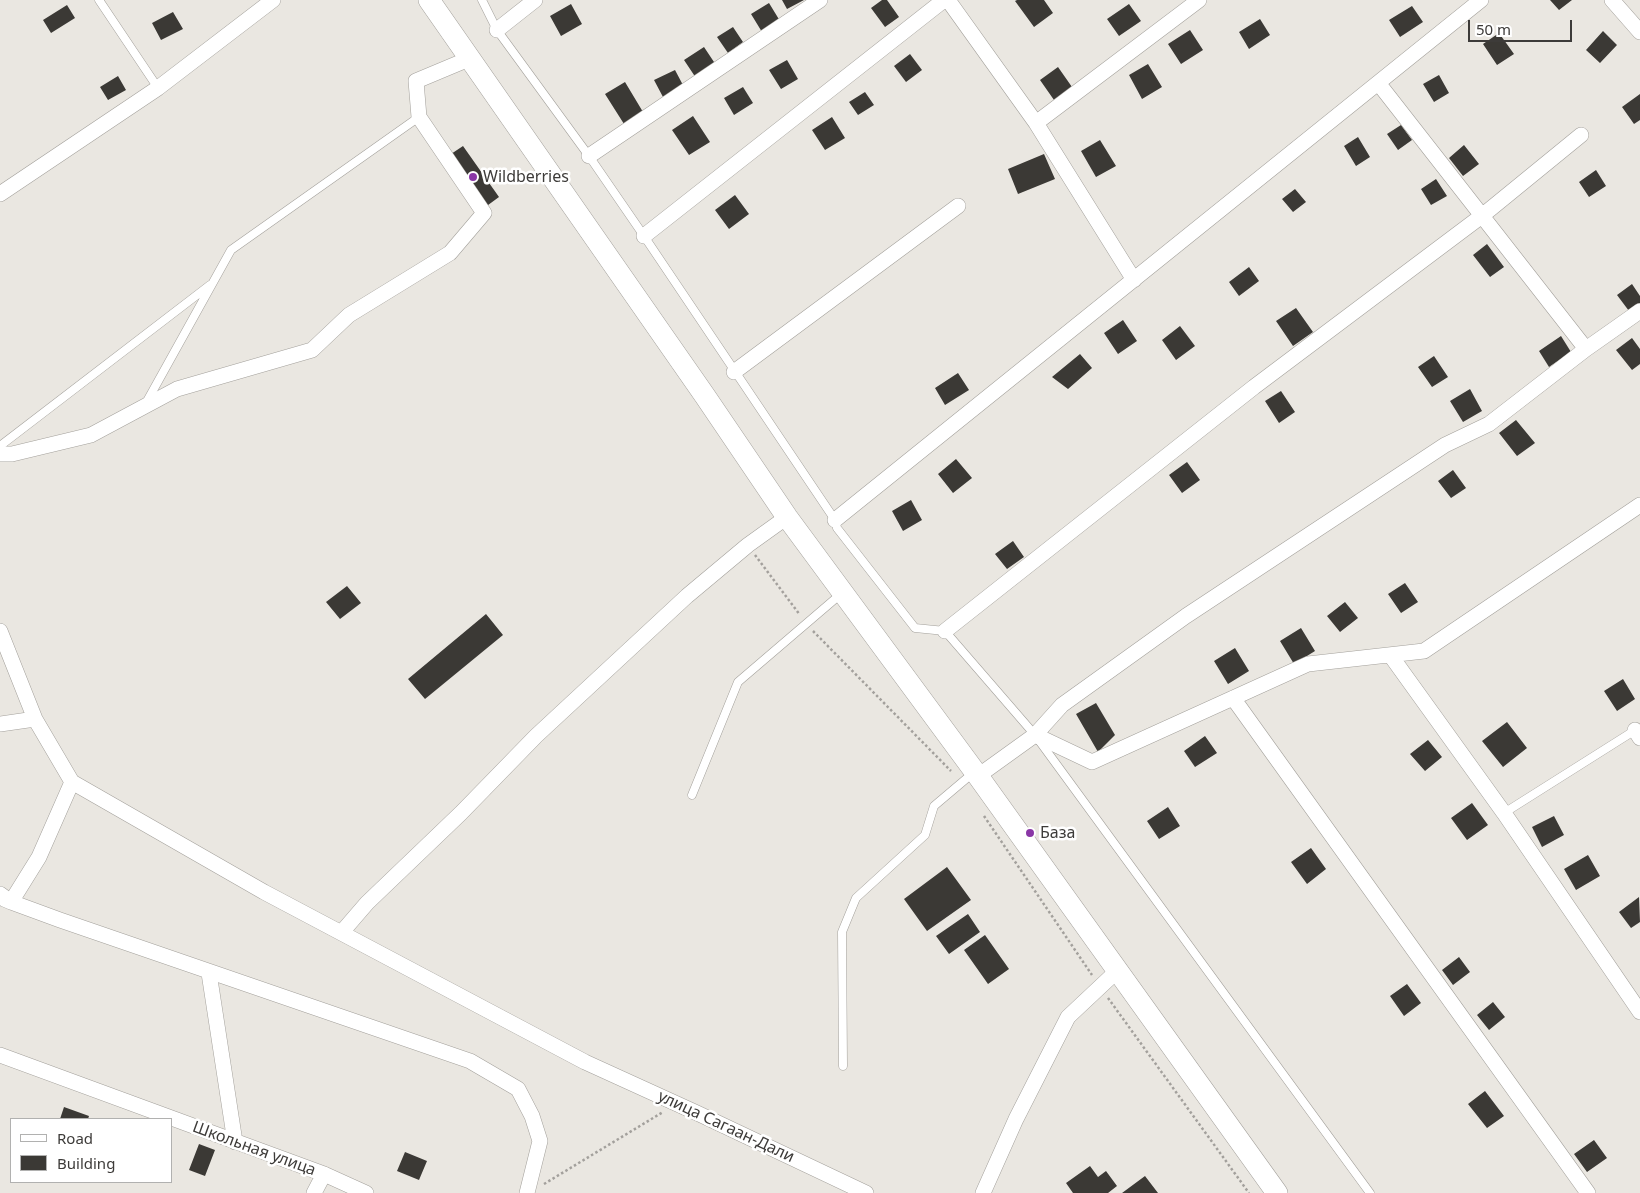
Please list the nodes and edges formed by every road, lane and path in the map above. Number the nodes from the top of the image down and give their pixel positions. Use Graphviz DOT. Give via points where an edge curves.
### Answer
graph roads {
  1 [pos="99,0"];
  2 [pos="274,0"];
  3 [pos="429,0"];
  4 [pos="482,0"];
  5 [pos="535,0"];
  6 [pos="820,0"];
  7 [pos="944,0"];
  8 [pos="948,0"];
  9 [pos="1199,0"];
  10 [pos="1481,0"];
  11 [pos="1612,0"];
  12 [pos="497,30"];
  13 [pos="1640,32"];
  14 [pos="471,58"];
  15 [pos="1379,84"];
  16 [pos="158,88"];
  17 [pos="419,117"];
  18 [pos="1036,123"];
  19 [pos="1581,135"];
  20 [pos="589,156"];
  21 [pos="0,194"];
  22 [pos="958,206"];
  23 [pos="1483,215"];
  24 [pos="644,236"];
  25 [pos="1134,280"];
  26 [pos="213,282"];
  27 [pos="1640,311"];
  28 [pos="1586,349"];
  29 [pos="734,372"];
  30 [pos="143,407"];
  31 [pos="0,446"];
  32 [pos="0,454"];
  33 [pos="1640,505"];
  34 [pos="787,517"];
  35 [pos="834,520"];
  36 [pos="748,546"];
  37 [pos="842,593"];
  38 [pos="806,624"];
  39 [pos="0,630"];
  40 [pos="945,631"];
  41 [pos="1391,656"];
  42 [pos="1233,698"];
  43 [pos="35,719"];
  44 [pos="0,724"];
  45 [pos="1638,731"];
  46 [pos="1035,735"];
  47 [pos="971,777"];
  48 [pos="72,782"];
  49 [pos="692,795"];
  50 [pos="1504,813"];
  51 [pos="983,816"];
  52 [pos="4,898"];
  53 [pos="342,932"];
  54 [pos="1117,971"];
  55 [pos="209,972"];
  56 [pos="1100,987"];
  57 [pos="1640,1012"];
  58 [pos="0,1055"];
  59 [pos="843,1066"];
  60 [pos="678,1104"];
  61 [pos="170,1118"];
  62 [pos="172,1119"];
  63 [pos="235,1142"];
  64 [pos="324,1174"];
  65 [pos="532,1190"];
  66 [pos="314,1193"];
  67 [pos="366,1193"];
  68 [pos="866,1193"];
  69 [pos="983,1193"];
  70 [pos="1249,1193"];
  71 [pos="1277,1193"];
  72 [pos="1370,1193"];
  73 [pos="1588,1193"];
  1 -- 16 [label="lane"];
  2 -- 16 [label="street"];
  3 -- 14 [label="main road"];
  4 -- 12 [label="lane"];
  5 -- 12 [label="street"];
  6 -- 20 [label="street"];
  7 -- 24 [label="street"];
  8 -- 18 [label="street"];
  9 -- 18 [label="street"];
  10 -- 15 [label="street"];
  11 -- 13 [label="street"];
  12 -- 20 [label="lane"];
  14 -- 17 [label="street" via="416,81"];
  14 -- 34 [label="main road"];
  15 -- 23 [label="street"];
  15 -- 25 [label="street"];
  16 -- 21 [label="street"];
  17 -- 26 [label="lane" via="231,250"];
  17 -- 30 [label="street" via="484,213 450,254 349,315 312,350 177,389"];
  18 -- 25 [label="street"];
  19 -- 23 [label="street"];
  20 -- 24 [label="lane"];
  22 -- 29 [label="street"];
  23 -- 28 [label="street"];
  23 -- 40 [label="street" via="1254,387"];
  24 -- 29 [label="lane"];
  25 -- 35 [label="street"];
  26 -- 30 [label="lane"];
  26 -- 31 [label="lane"];
  27 -- 28 [label="street"];
  28 -- 46 [label="street" via="1489,424 1445,446 1186,616 1062,705"];
  29 -- 35 [label="lane"];
  30 -- 32 [label="street" via="90,435"];
  33 -- 41 [label="street" via="1424,651"];
  34 -- 36 [label="street"];
  34 -- 37 [label="main road"];
  35 -- 40 [label="lane" via="914,628"];
  36 -- 38 [label="path"];
  36 -- 53 [label="street" via="687,596 536,736 366,903"];
  37 -- 38 [label="lane"];
  37 -- 47 [label="main road"];
  38 -- 47 [label="path"];
  38 -- 49 [label="lane" via="738,682"];
  39 -- 43 [label="street"];
  40 -- 46 [label="lane"];
  41 -- 42 [label="street" via="1308,664"];
  41 -- 50 [label="street"];
  42 -- 46 [label="street" via="1092,762"];
  42 -- 73 [label="street"];
  43 -- 44 [label="street"];
  43 -- 48 [label="street"];
  45 -- 50 [label="lane"];
  46 -- 47 [label="street"];
  46 -- 72 [label="lane"];
  47 -- 54 [label="main road"];
  47 -- 59 [label="lane" via="934,806 925,835 856,898 842,932"];
  48 -- 52 [label="street" via="39,857"];
  48 -- 53 [label="street, улица Сагаан-Дали" via="264,892"];
  50 -- 57 [label="street"];
  51 -- 56 [label="path"];
  52 -- 55 [label="street"];
  53 -- 60 [label="street, улица Сагаан-Дали" via="585,1062"];
  54 -- 56 [label="street"];
  54 -- 71 [label="main road"];
  55 -- 63 [label="street"];
  55 -- 65 [label="street" via="470,1061 518,1089 540,1141"];
  56 -- 69 [label="street" via="1068,1017"];
  56 -- 70 [label="path"];
  58 -- 61 [label="street, Школьная улица"];
  60 -- 65 [label="path"];
  60 -- 68 [label="street, улица Сагаан-Дали"];
  62 -- 63 [label="street, Школьная улица"];
  63 -- 64 [label="street, Школьная улица"];
  64 -- 66 [label="street"];
  64 -- 67 [label="street, Школьная улица"];
}
